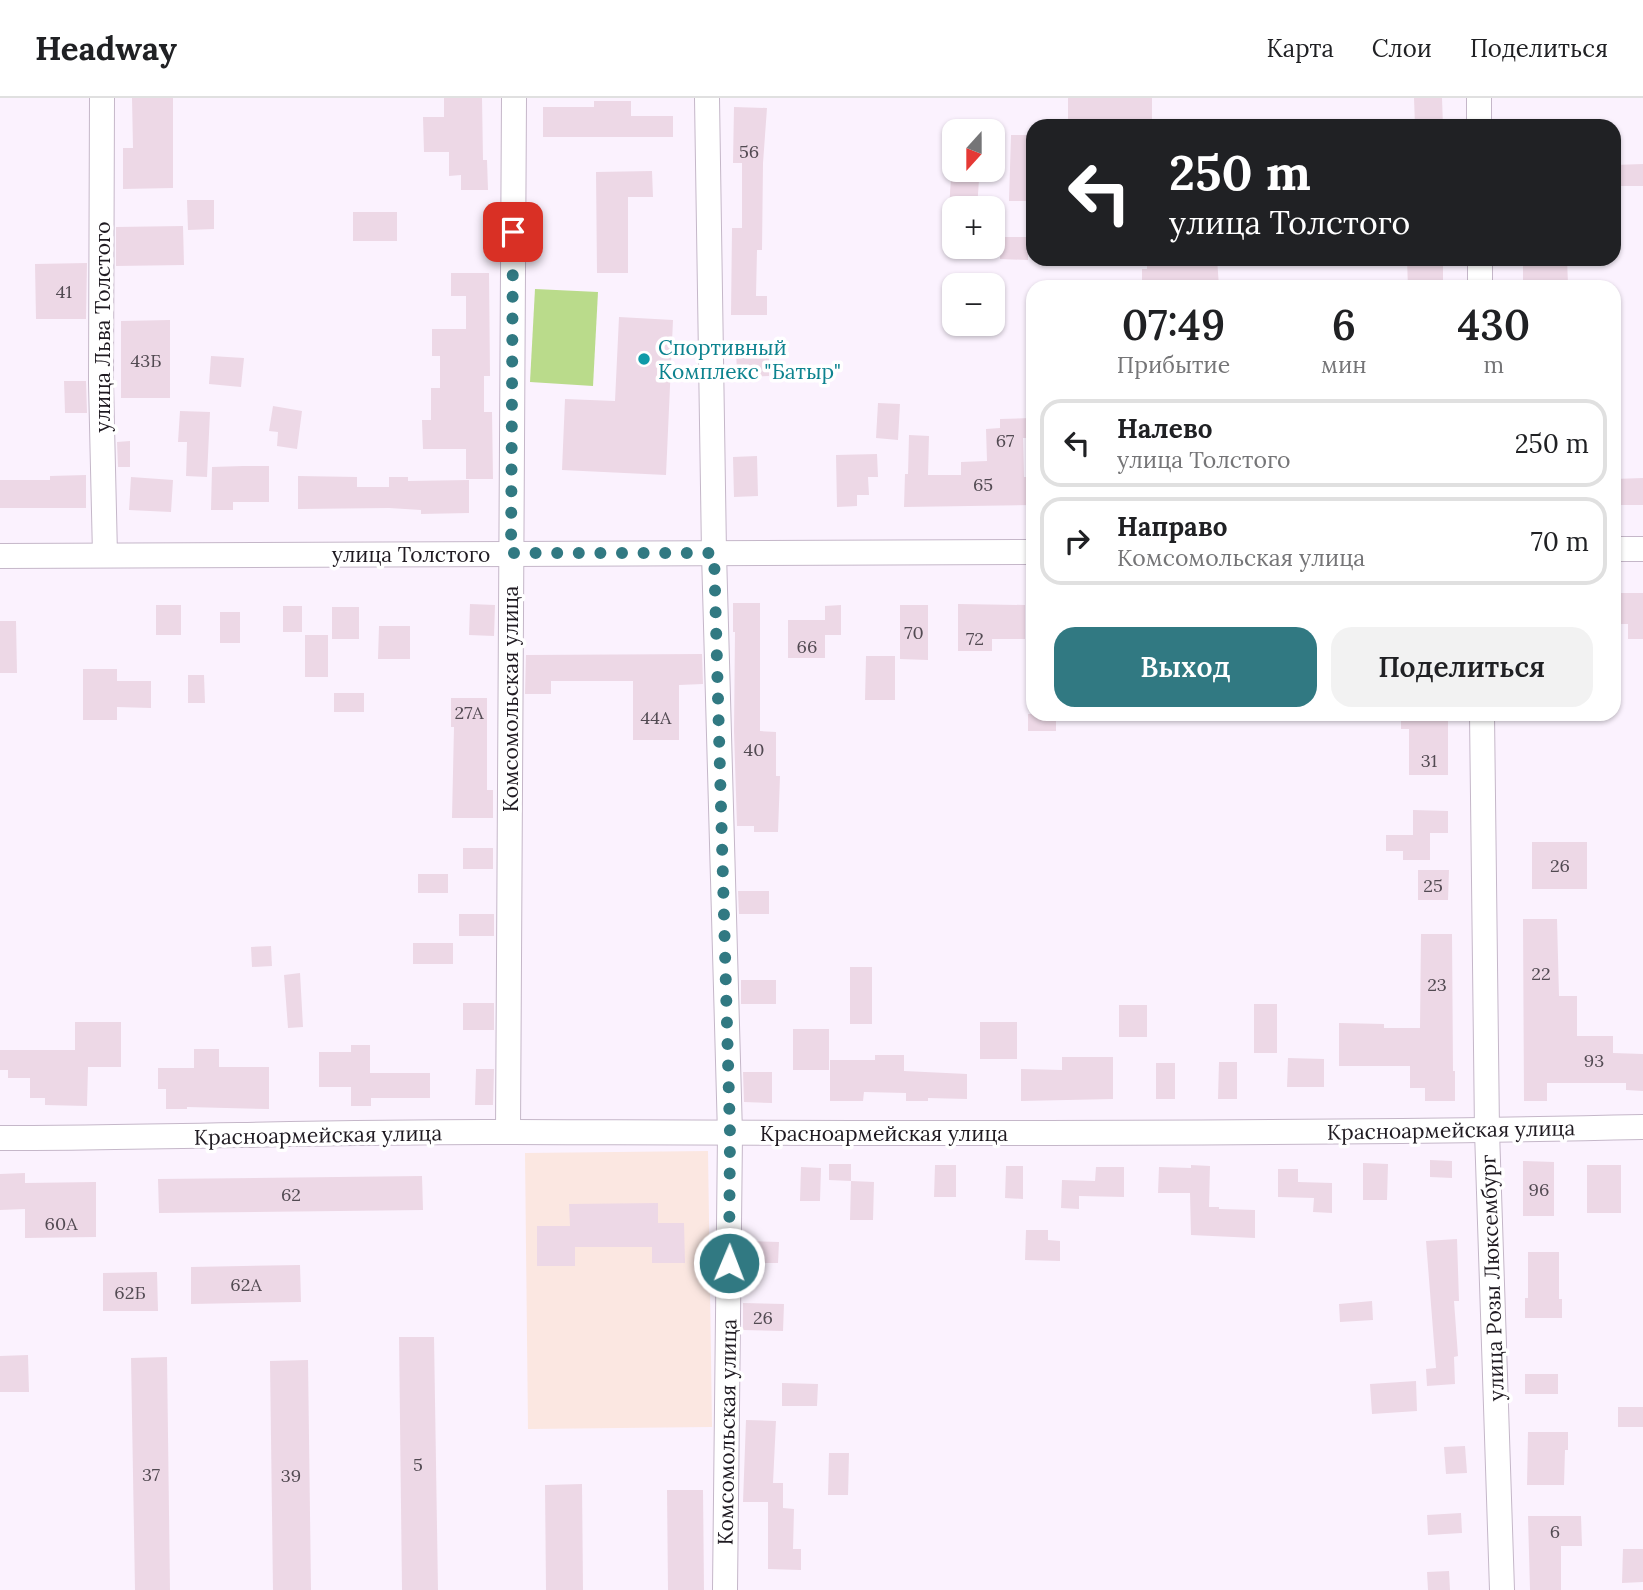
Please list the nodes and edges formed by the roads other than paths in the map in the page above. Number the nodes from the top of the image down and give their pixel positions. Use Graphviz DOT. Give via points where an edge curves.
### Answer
graph roads {
  1 [pos="102,98"];
  2 [pos="514,98"];
  3 [pos="707,98"];
  4 [pos="1479,98"];
  5 [pos="1479,119"];
  6 [pos="1621,549"];
  7 [pos="1643,549"];
  8 [pos="1026,552"];
  9 [pos="511,553"];
  10 [pos="714,553"];
  11 [pos="105,555"];
  12 [pos="0,556"];
  13 [pos="1482,721"];
  14 [pos="1643,1128"];
  15 [pos="1487,1130"];
  16 [pos="508,1132"];
  17 [pos="730,1134"];
  18 [pos="0,1138"];
  19 [pos="725,1590"];
  20 [pos="1502,1590"];
  1 -- 11 [label="street, улица Льва Толстого"];
  2 -- 9 [label="street, Комсомольская улица"];
  3 -- 10 [label="street, Комсомольская улица"];
  4 -- 5 [label="street"];
  6 -- 7 [label="street"];
  8 -- 10 [label="street, улица Толстого"];
  9 -- 10 [label="street, улица Толстого"];
  9 -- 11 [label="street, улица Толстого"];
  9 -- 16 [label="street, Комсомольская улица"];
  10 -- 17 [label="street, Комсомольская улица"];
  11 -- 12 [label="street, улица Толстого"];
  13 -- 15 [label="street, улица Розы Люксембург"];
  14 -- 15 [label="street, Красноармейская улица"];
  15 -- 17 [label="street, Красноармейская улица"];
  15 -- 20 [label="street, улица Розы Люксембург"];
  16 -- 17 [label="street, Красноармейская улица"];
  16 -- 18 [label="street, Красноармейская улица"];
  17 -- 19 [label="street, Комсомольская улица"];
}
